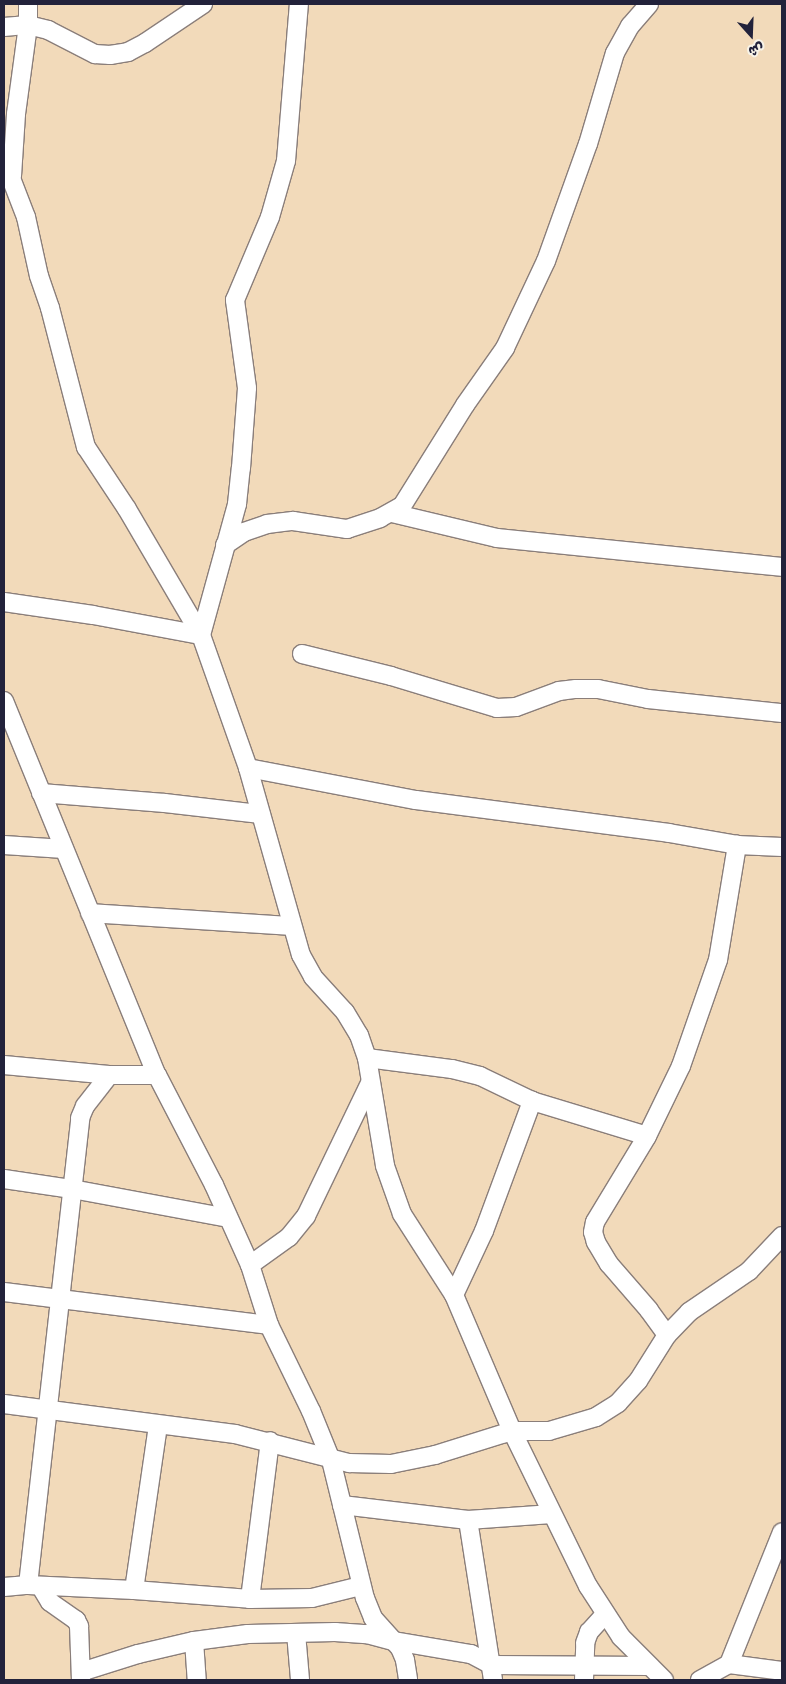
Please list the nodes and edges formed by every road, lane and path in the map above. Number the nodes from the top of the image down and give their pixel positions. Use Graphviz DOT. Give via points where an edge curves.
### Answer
graph roads {
  1 [pos="28,4"];
  2 [pos="202,4"];
  3 [pos="299,4"];
  4 [pos="649,4"];
  5 [pos="28,25"];
  6 [pos="4,27"];
  7 [pos="4,160"];
  8 [pos="12,177"];
  9 [pos="392,513"];
  10 [pos="225,545"];
  11 [pos="782,567"];
  12 [pos="4,602"];
  13 [pos="201,635"];
  14 [pos="302,654"];
  15 [pos="4,701"];
  16 [pos="782,713"];
  17 [pos="10,733"];
  18 [pos="248,768"];
  19 [pos="41,792"];
  20 [pos="260,814"];
  21 [pos="4,845"];
  22 [pos="737,845"];
  23 [pos="782,847"];
  24 [pos="64,849"];
  25 [pos="90,913"];
  26 [pos="292,926"];
  27 [pos="367,1058"];
  28 [pos="4,1065"];
  29 [pos="109,1075"];
  30 [pos="157,1075"];
  31 [pos="370,1082"];
  32 [pos="532,1100"];
  33 [pos="647,1136"];
  34 [pos="4,1179"];
  35 [pos="72,1189"];
  36 [pos="228,1218"];
  37 [pos="782,1236"];
  38 [pos="250,1265"];
  39 [pos="4,1292"];
  40 [pos="454,1295"];
  41 [pos="61,1298"];
  42 [pos="269,1325"];
  43 [pos="667,1335"];
  44 [pos="4,1404"];
  45 [pos="49,1409"];
  46 [pos="158,1425"];
  47 [pos="512,1430"];
  48 [pos="270,1441"];
  49 [pos="331,1460"];
  50 [pos="342,1506"];
  51 [pos="552,1514"];
  52 [pos="468,1520"];
  53 [pos="782,1532"];
  54 [pos="775,1567"];
  55 [pos="34,1586"];
  56 [pos="361,1586"];
  57 [pos="4,1587"];
  58 [pos="134,1590"];
  59 [pos="250,1599"];
  60 [pos="605,1614"];
  61 [pos="296,1633"];
  62 [pos="194,1641"];
  63 [pos="394,1642"];
  64 [pos="729,1664"];
  65 [pos="649,1666"];
  66 [pos="782,1671"];
  67 [pos="493,1673"];
  68 [pos="584,1673"];
  69 [pos="627,1673"];
  70 [pos="81,1676"];
  71 [pos="197,1680"];
  72 [pos="300,1680"];
  73 [pos="408,1680"];
  74 [pos="664,1680"];
  75 [pos="700,1680"];
  1 -- 5 [label="street"];
  2 -- 5 [label="street" via="145,43 128,52 110,56 95,54 48,30"];
  3 -- 10 [label="street" via="286,161 270,217 235,300 247,388 237,504"];
  4 -- 9 [label="street" via="630,26 615,53 588,144 546,261 505,348 402,506"];
  5 -- 6 [label="street"];
  5 -- 8 [label="street" via="16,114"];
  7 -- 8 [label="street"];
  8 -- 13 [label="street" via="26,217 86,447 127,509"];
  9 -- 10 [label="street" via="347,529 293,521 267,524 244,532"];
  9 -- 11 [label="street" via="497,538"];
  10 -- 13 [label="street"];
  12 -- 13 [label="street"];
  13 -- 18 [label="street"];
  14 -- 16 [label="street" via="391,676 497,708 516,707 559,691 598,689 648,699"];
  15 -- 17 [label="street"];
  17 -- 19 [label="street"];
  18 -- 20 [label="street"];
  18 -- 22 [label="street" via="416,800"];
  19 -- 20 [label="street"];
  19 -- 24 [label="street"];
  20 -- 26 [label="street"];
  21 -- 24 [label="street"];
  22 -- 23 [label="street"];
  22 -- 33 [label="street" via="718,960 681,1066"];
  24 -- 25 [label="street"];
  25 -- 26 [label="street"];
  25 -- 30 [label="street"];
  26 -- 27 [label="street" via="300,955 313,977 344,1012 359,1035"];
  27 -- 31 [label="street"];
  27 -- 32 [label="street" via="452,1068 487,1079"];
  28 -- 29 [label="street"];
  29 -- 30 [label="street"];
  29 -- 35 [label="street" via="85,1106 80,1118"];
  30 -- 36 [label="street"];
  31 -- 38 [label="street" via="306,1216 289,1236"];
  31 -- 40 [label="street" via="392,1190 402,1214"];
  32 -- 33 [label="street"];
  32 -- 40 [label="street" via="484,1231"];
  33 -- 43 [label="street" via="595,1222 593,1232 609,1264 650,1310"];
  34 -- 35 [label="street"];
  35 -- 36 [label="street"];
  35 -- 41 [label="street"];
  36 -- 38 [label="street"];
  37 -- 43 [label="street" via="749,1270 689,1312"];
  38 -- 42 [label="street"];
  39 -- 41 [label="street"];
  40 -- 47 [label="street"];
  41 -- 42 [label="street"];
  41 -- 45 [label="street"];
  42 -- 49 [label="street"];
  43 -- 47 [label="street" via="638,1381 618,1403 596,1416 549,1431"];
  44 -- 45 [label="street"];
  45 -- 46 [label="street"];
  45 -- 55 [label="street"];
  46 -- 48 [label="street"];
  46 -- 58 [label="street"];
  47 -- 49 [label="street" via="435,1455 391,1464"];
  47 -- 51 [label="street"];
  48 -- 49 [label="street"];
  48 -- 59 [label="street"];
  49 -- 50 [label="street"];
  50 -- 52 [label="street"];
  50 -- 56 [label="street"];
  51 -- 52 [label="street"];
  51 -- 60 [label="street"];
  52 -- 67 [label="street"];
  53 -- 54 [label="street"];
  54 -- 64 [label="street"];
  55 -- 57 [label="street"];
  55 -- 58 [label="street"];
  55 -- 70 [label="street" via="76,1620"];
  56 -- 59 [label="street" via="312,1598"];
  56 -- 63 [label="street" via="372,1618"];
  58 -- 59 [label="street"];
  60 -- 65 [label="street" via="621,1637"];
  60 -- 68 [label="street" via="589,1632 585,1643"];
  61 -- 62 [label="street" via="248,1634"];
  61 -- 63 [label="street" via="367,1634"];
  61 -- 72 [label="street"];
  62 -- 70 [label="street" via="138,1654"];
  62 -- 71 [label="street"];
  63 -- 67 [label="street" via="472,1654"];
  63 -- 73 [label="street" via="405,1660"];
  64 -- 66 [label="street"];
  64 -- 75 [label="street"];
  65 -- 69 [label="street"];
  65 -- 74 [label="street"];
  67 -- 68 [label="street"];
  68 -- 69 [label="street"];
}
